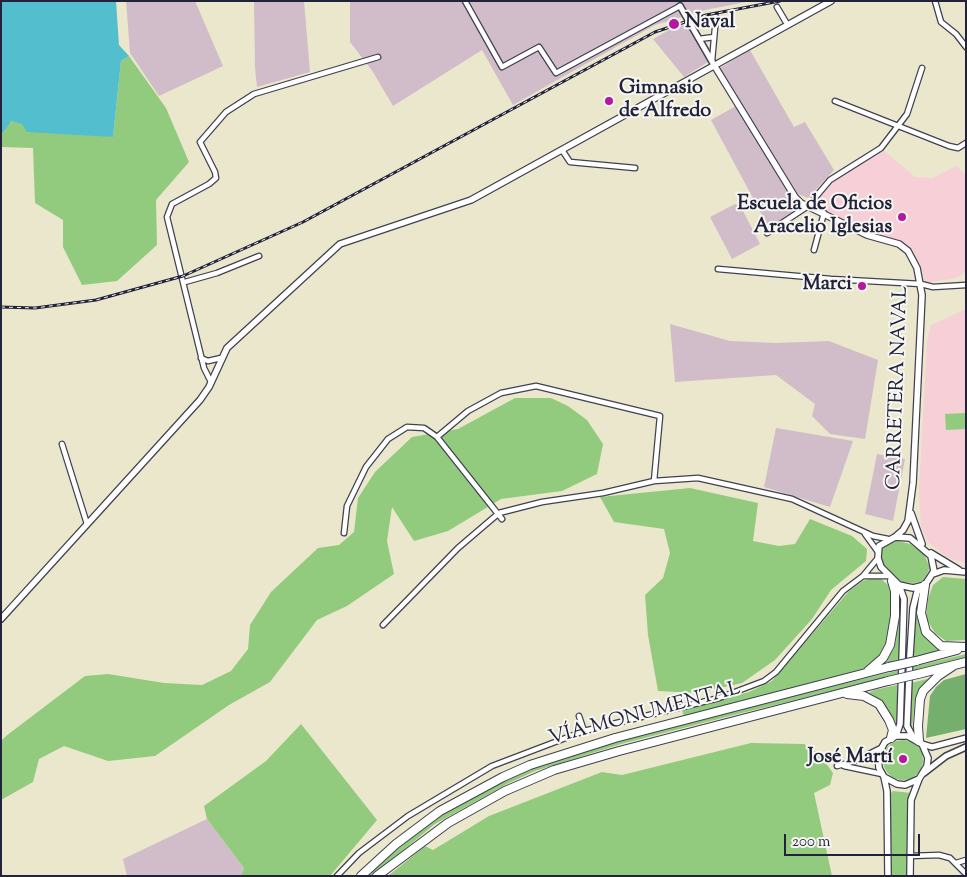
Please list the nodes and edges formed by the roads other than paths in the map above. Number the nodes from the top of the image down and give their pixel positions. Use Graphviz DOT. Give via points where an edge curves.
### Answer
graph roads {
  1 [pos="465,1"];
  2 [pos="831,1"];
  3 [pos="935,1"];
  4 [pos="680,6"];
  5 [pos="777,6"];
  6 [pos="691,23"];
  7 [pos="787,24"];
  8 [pos="714,36"];
  9 [pos="699,39"];
  10 [pos="966,47"];
  11 [pos="378,57"];
  12 [pos="713,63"];
  13 [pos="922,68"];
  14 [pos="835,101"];
  15 [pos="900,125"];
  16 [pos="966,144"];
  17 [pos="562,150"];
  18 [pos="635,168"];
  19 [pos="808,206"];
  20 [pos="824,213"];
  21 [pos="767,233"];
  22 [pos="814,250"];
  23 [pos="259,256"];
  24 [pos="718,268"];
  25 [pos="185,282"];
  26 [pos="921,284"];
  27 [pos="966,285"];
  28 [pos="201,358"];
  29 [pos="221,358"];
  30 [pos="211,382"];
  31 [pos="437,437"];
  32 [pos="62,444"];
  33 [pos="654,481"];
  34 [pos="910,511"];
  35 [pos="499,513"];
  36 [pos="502,519"];
  37 [pos="87,524"];
  38 [pos="860,529"];
  39 [pos="344,532"];
  40 [pos="892,538"];
  41 [pos="926,549"];
  42 [pos="878,555"];
  43 [pos="958,570"];
  44 [pos="966,572"];
  45 [pos="933,574"];
  46 [pos="863,576"];
  47 [pos="893,581"];
  48 [pos="923,585"];
  49 [pos="1,619"];
  50 [pos="383,625"];
  51 [pos="966,647"];
  52 [pos="966,662"];
  53 [pos="953,666"];
  54 [pos="862,674"];
  55 [pos="840,693"];
  56 [pos="579,716"];
  57 [pos="584,731"];
  58 [pos="894,737"];
  59 [pos="966,738"];
  60 [pos="918,741"];
  61 [pos="966,747"];
  62 [pos="881,748"];
  63 [pos="924,773"];
  64 [pos="883,775"];
  65 [pos="919,779"];
  66 [pos="910,856"];
  67 [pos="966,860"];
  68 [pos="956,863"];
  69 [pos="966,874"];
  70 [pos="337,876"];
  71 [pos="361,876"];
  72 [pos="377,876"];
  73 [pos="888,876"];
  74 [pos="910,876"];
  1 -- 4 [label="street" via="502,67 539,48 556,73"];
  2 -- 7 [label="main road"];
  3 -- 10 [label="street" via="943,24"];
  4 -- 6 [label="street"];
  5 -- 7 [label="street"];
  6 -- 8 [label="street" via="716,17"];
  6 -- 9 [label="street"];
  7 -- 12 [label="main road"];
  8 -- 9 [label="street"];
  8 -- 12 [label="street"];
  9 -- 12 [label="street"];
  11 -- 25 [label="street" via="254,94 226,112 210,129 200,142 216,178 168,209 167,217"];
  12 -- 17 [label="main road"];
  12 -- 19 [label="main road, CARRETERA NAVAL" via="794,197"];
  13 -- 15 [label="street" via="912,102"];
  14 -- 15 [label="street"];
  15 -- 16 [label="street" via="949,146 958,148"];
  15 -- 19 [label="street" via="881,148 830,180"];
  17 -- 18 [label="street" via="570,162"];
  17 -- 29 [label="main road" via="471,200 340,244 227,348"];
  19 -- 20 [label="main road, CARRETERA NAVAL"];
  19 -- 21 [label="street"];
  20 -- 22 [label="street"];
  20 -- 26 [label="main road, CARRETERA NAVAL" via="867,234 904,247 915,262"];
  23 -- 25 [label="street"];
  24 -- 26 [label="street"];
  25 -- 28 [label="street"];
  26 -- 27 [label="street" via="933,287"];
  26 -- 34 [label="main road, CARRETERA NAVAL" via="918,411"];
  28 -- 29 [label="street" via="208,361"];
  28 -- 30 [label="street"];
  29 -- 30 [label="main road"];
  30 -- 37 [label="main road" via="200,400"];
  31 -- 33 [label="street" via="468,411 501,393 536,386 660,416"];
  31 -- 35 [label="street"];
  31 -- 39 [label="street" via="424,428 407,427 388,439 366,466 347,506"];
  32 -- 37 [label="street"];
  33 -- 35 [label="street"];
  33 -- 38 [label="street" via="698,478 792,500"];
  34 -- 40 [label="main road, CARRETERA NAVAL" via="906,525"];
  34 -- 41 [label="main road, CARRETERA NAVAL" via="914,527"];
  35 -- 36 [label="street"];
  35 -- 50 [label="street" via="458,548"];
  37 -- 49 [label="main road"];
  38 -- 40 [label="street" via="873,536"];
  38 -- 42 [label="street"];
  40 -- 41 [label="main road" via="910,538"];
  40 -- 42 [label="main road" via="882,543"];
  41 -- 43 [label="main road"];
  41 -- 45 [label="main road" via="933,562"];
  42 -- 46 [label="street"];
  42 -- 47 [label="main road"];
  43 -- 44 [label="main road"];
  43 -- 45 [label="main road"];
  45 -- 48 [label="main road"];
  46 -- 47 [label="street"];
  46 -- 57 [label="street" via="843,591 776,672 764,681 719,698"];
  47 -- 48 [label="main road" via="909,588"];
  47 -- 54 [label="highway" via="896,591 890,645 883,658"];
  47 -- 58 [label="main road" via="904,599 900,724"];
  48 -- 51 [label="highway" via="921,613 926,632 941,646"];
  48 -- 60 [label="main road" via="917,592 913,608 907,726"];
  51 -- 54 [label="highway, VÍA MONUMENTAL, bridge"];
  52 -- 53 [label="highway, VÍA MONUMENTAL"];
  53 -- 55 [label="highway, VÍA MONUMENTAL, bridge"];
  53 -- 60 [label="highway" via="922,691"];
  54 -- 71 [label="highway, VÍA MONUMENTAL" via="615,738 530,765 440,812 396,844"];
  55 -- 58 [label="highway" via="864,696 879,704 885,711"];
  55 -- 72 [label="highway, VÍA MONUMENTAL" via="554,770 505,791 448,822"];
  56 -- 57 [label="street"];
  57 -- 70 [label="street" via="492,766 408,816 359,852"];
  58 -- 60 [label="main road"];
  58 -- 62 [label="main road"];
  59 -- 60 [label="street" via="932,747"];
  60 -- 63 [label="main road" via="928,758"];
  61 -- 63 [label="street" via="946,756"];
  62 -- 64 [label="main road" via="878,761"];
  62 -- 64 [label="street" via="856,761 837,766 853,766"];
  63 -- 65 [label="main road"];
  64 -- 65 [label="main road" via="897,784"];
  64 -- 73 [label="main road" via="887,791"];
  65 -- 66 [label="main road" via="911,800"];
  66 -- 68 [label="street" via="939,855"];
  66 -- 74 [label="main road"];
  67 -- 68 [label="street"];
  68 -- 69 [label="street"];
}
